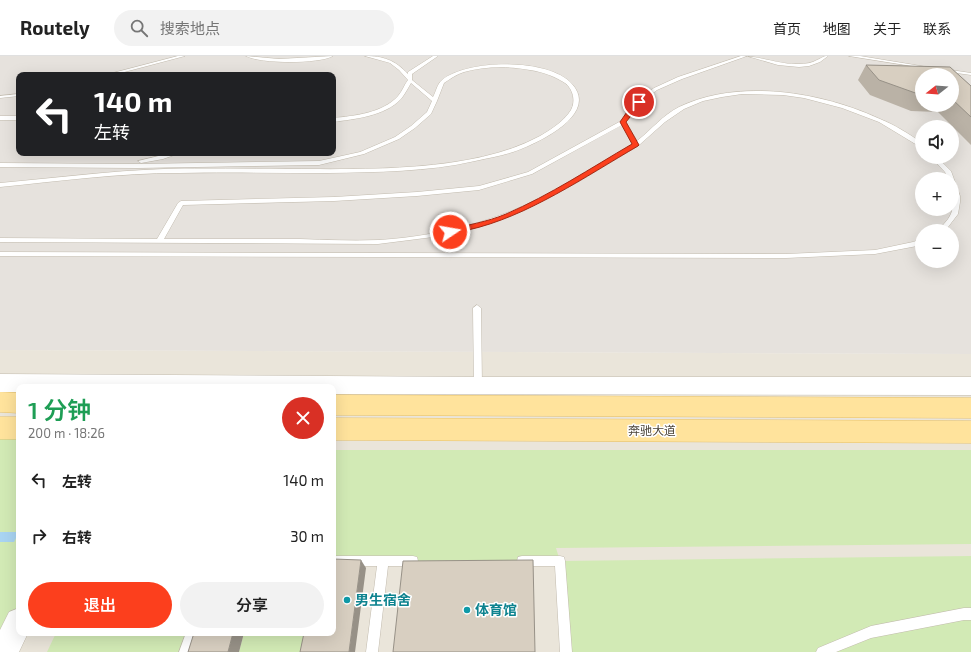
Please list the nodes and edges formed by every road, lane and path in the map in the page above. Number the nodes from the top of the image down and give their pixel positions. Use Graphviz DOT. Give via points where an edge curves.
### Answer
graph roads {
  1 [pos="183,56"];
  2 [pos="248,56"];
  3 [pos="331,56"];
  4 [pos="367,56"];
  5 [pos="436,56"];
  6 [pos="745,56"];
  7 [pos="749,56"];
  8 [pos="826,56"];
  9 [pos="851,56"];
  10 [pos="119,72"];
  11 [pos="971,74"];
  12 [pos="410,80"];
  13 [pos="16,95"];
  14 [pos="0,97"];
  15 [pos="435,101"];
  16 [pos="0,118"];
  17 [pos="16,118"];
  18 [pos="336,120"];
  19 [pos="623,122"];
  20 [pos="915,142"];
  21 [pos="636,145"];
  22 [pos="167,156"];
  23 [pos="941,164"];
  24 [pos="0,165"];
  25 [pos="115,166"];
  26 [pos="948,172"];
  27 [pos="0,185"];
  28 [pos="954,216"];
  29 [pos="948,224"];
  30 [pos="0,240"];
  31 [pos="160,240"];
  32 [pos="915,244"];
  33 [pos="0,254"];
  34 [pos="477,308"];
  35 [pos="0,383"];
  36 [pos="36,384"];
  37 [pos="971,386"];
  38 [pos="336,392"];
  39 [pos="478,396"];
  40 [pos="0,402"];
  41 [pos="16,403"];
  42 [pos="971,408"];
  43 [pos="0,428"];
  44 [pos="16,428"];
  45 [pos="336,429"];
  46 [pos="971,432"];
  47 [pos="382,561"];
  48 [pos="421,561"];
  49 [pos="514,561"];
  50 [pos="336,562"];
  51 [pos="971,614"];
  52 [pos="16,628"];
  53 [pos="191,636"];
  54 [pos="4,652"];
  55 [pos="185,652"];
  56 [pos="372,652"];
  57 [pos="566,652"];
  58 [pos="822,652"];
  1 -- 10 [label="lane"];
  2 -- 3 [label="lane" via="276,62"];
  4 -- 12 [label="lane" via="381,58 397,65"];
  5 -- 12 [label="lane" via="410,72"];
  6 -- 19 [label="lane" via="689,76 645,96"];
  7 -- 8 [label="lane" via="766,62 797,65 812,64"];
  9 -- 11 [label="lane"];
  12 -- 15 [label="lane"];
  12 -- 18 [label="lane" via="398,99 379,111"];
  13 -- 14 [label="lane"];
  15 -- 25 [label="lane" via="429,113 398,138 362,153 319,163"];
  15 -- 27 [label="lane" via="442,82 452,76 464,70 500,65 516,65 548,72 562,78 576,96 570,117 542,137 506,153 452,164 365,169 139,172"];
  16 -- 17 [label="lane"];
  19 -- 21 [label="lane"];
  19 -- 31 [label="lane" via="530,173 479,188 334,199 181,203"];
  20 -- 21 [label="lane" via="880,120 826,101 762,91 732,93 697,101 660,122"];
  21 -- 31 [label="lane" via="540,201 507,216 474,227 425,237 378,242"];
  22 -- 25 [label="lane"];
  23 -- 26 [label="lane"];
  24 -- 25 [label="lane"];
  28 -- 29 [label="lane"];
  30 -- 31 [label="lane"];
  32 -- 33 [label="lane" via="875,252 786,256"];
  34 -- 39 [label="lane"];
  35 -- 36 [label="street"];
  37 -- 39 [label="street"];
  38 -- 39 [label="main road, 奔驰大道"];
  39 -- 42 [label="main road, 奔驰大道"];
  40 -- 41 [label="main road"];
  43 -- 44 [label="main road"];
  45 -- 46 [label="main road, 奔驰大道"];
  47 -- 48 [label="lane"];
  47 -- 50 [label="lane"];
  47 -- 56 [label="lane"];
  49 -- 57 [label="lane" via="560,561"];
  51 -- 58 [label="lane" via="871,632"];
  52 -- 54 [label="street"];
  53 -- 55 [label="lane"];
}
